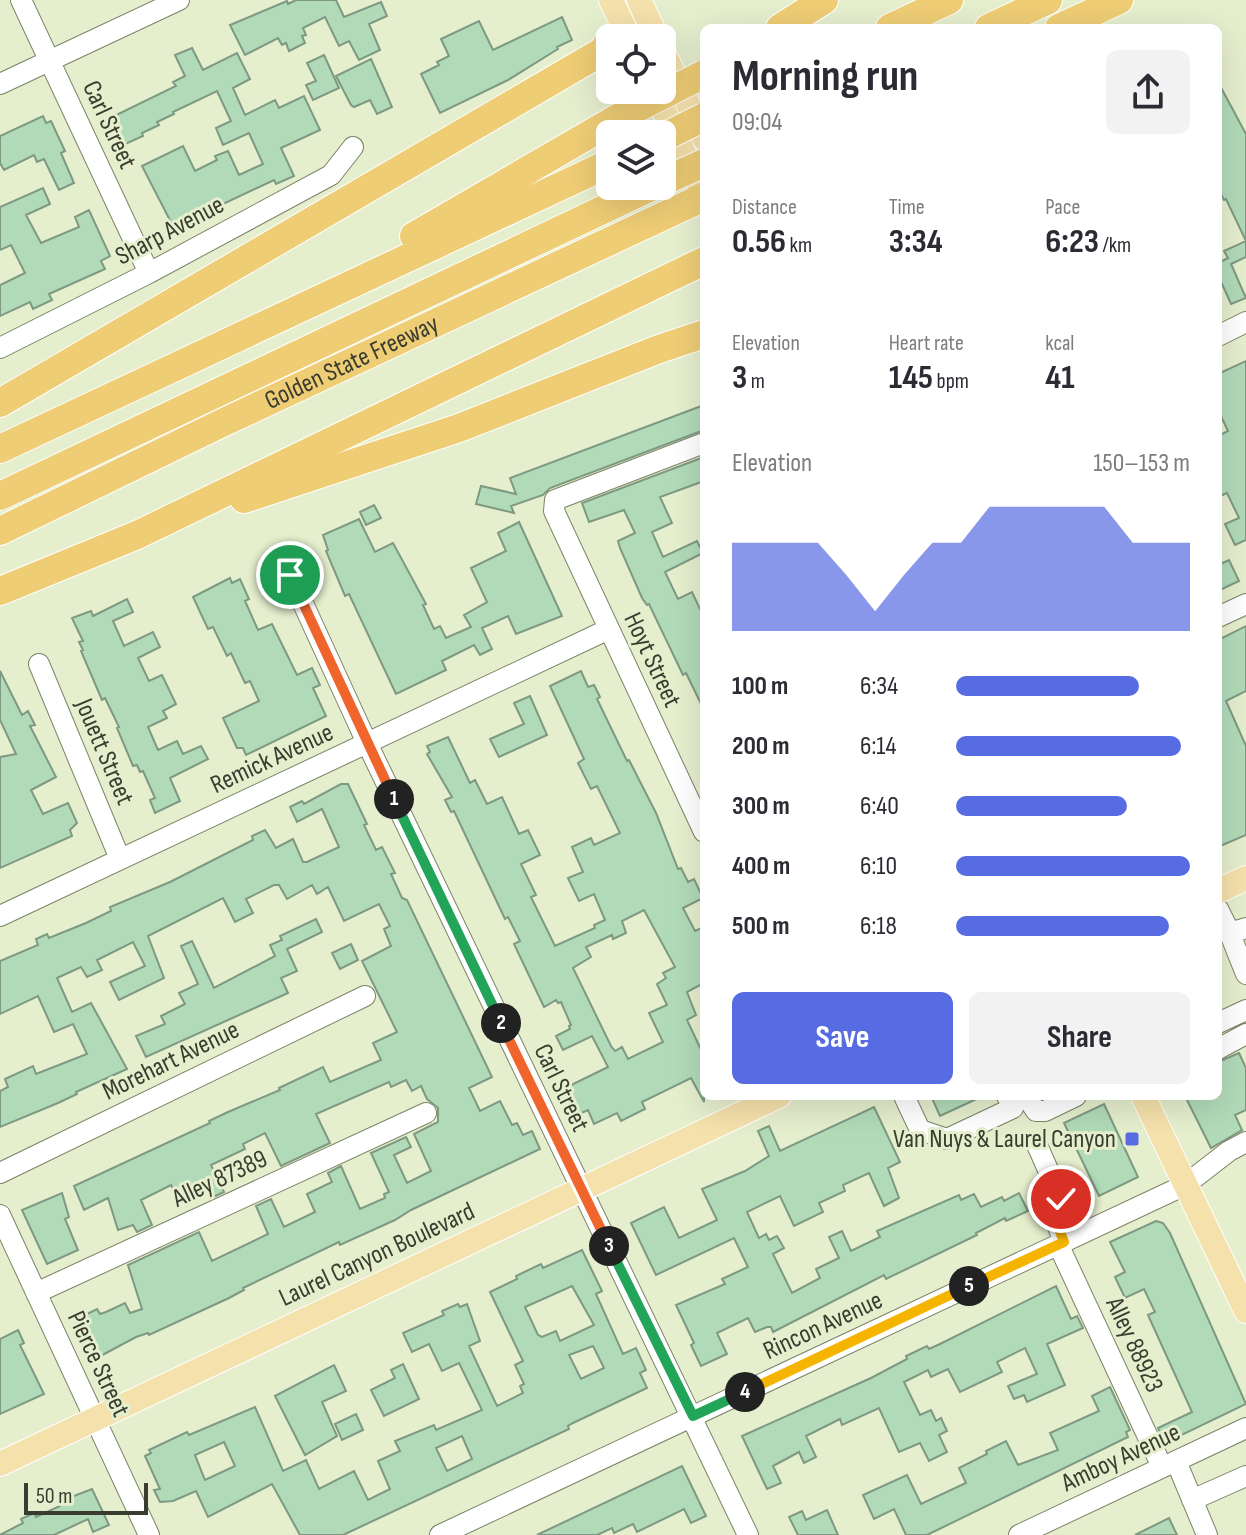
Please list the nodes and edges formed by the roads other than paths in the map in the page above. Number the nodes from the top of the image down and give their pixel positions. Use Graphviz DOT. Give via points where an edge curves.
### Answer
graph roads {
  1 [pos="21,0"];
  2 [pos="179,0"];
  3 [pos="824,0"];
  4 [pos="949,0"];
  5 [pos="1048,0"];
  6 [pos="1119,0"];
  7 [pos="620,23"];
  8 [pos="786,24"];
  9 [pos="898,24"];
  10 [pos="997,24"];
  11 [pos="1068,24"];
  12 [pos="50,61"];
  13 [pos="700,76"];
  14 [pos="676,79"];
  15 [pos="0,84"];
  16 [pos="661,104"];
  17 [pos="700,119"];
  18 [pos="700,130"];
  19 [pos="676,131"];
  20 [pos="353,147"];
  21 [pos="700,165"];
  22 [pos="596,170"];
  23 [pos="676,176"];
  24 [pos="700,188"];
  25 [pos="700,198"];
  26 [pos="624,200"];
  27 [pos="695,266"];
  28 [pos="149,273"];
  29 [pos="1246,322"];
  30 [pos="256,328"];
  31 [pos="1222,334"];
  32 [pos="700,335"];
  33 [pos="0,348"];
  34 [pos="0,403"];
  35 [pos="92,405"];
  36 [pos="700,445"];
  37 [pos="0,449"];
  38 [pos="0,482"];
  39 [pos="0,496"];
  40 [pos="0,531"];
  41 [pos="137,535"];
  42 [pos="290,575"];
  43 [pos="0,591"];
  44 [pos="1246,604"];
  45 [pos="1222,615"];
  46 [pos="609,629"];
  47 [pos="39,664"];
  48 [pos="367,743"];
  49 [pos="700,823"];
  50 [pos="120,859"];
  51 [pos="1245,881"];
  52 [pos="1222,890"];
  53 [pos="1222,914"];
  54 [pos="0,916"];
  55 [pos="1236,932"];
  56 [pos="1246,974"];
  57 [pos="365,996"];
  58 [pos="1246,1010"];
  59 [pos="1222,1021"];
  60 [pos="1246,1034"];
  61 [pos="1222,1047"];
  62 [pos="771,1100"];
  63 [pos="906,1100"];
  64 [pos="1009,1100"];
  65 [pos="1028,1100"];
  66 [pos="1068,1100"];
  67 [pos="1145,1100"];
  68 [pos="426,1113"];
  69 [pos="1246,1142"];
  70 [pos="1037,1145"];
  71 [pos="0,1173"];
  72 [pos="1185,1185"];
  73 [pos="581,1190"];
  74 [pos="0,1215"];
  75 [pos="1061,1243"];
  76 [pos="36,1293"];
  77 [pos="1246,1311"];
  78 [pos="693,1416"];
  79 [pos="95,1419"];
  80 [pos="1246,1428"];
  81 [pos="0,1464"];
  82 [pos="1169,1464"];
  83 [pos="1246,1476"];
  84 [pos="1199,1518"];
  85 [pos="149,1535"];
  86 [pos="440,1535"];
  87 [pos="748,1535"];
  88 [pos="1019,1535"];
  89 [pos="1216,1535"];
  1 -- 12 [label="street, Carl Street"];
  2 -- 12 [label="street"];
  3 -- 8 [label="highway"];
  4 -- 9 [label="highway"];
  5 -- 10 [label="highway"];
  6 -- 11 [label="highway"];
  7 -- 34 [label="highway" via="603,51"];
  12 -- 15 [label="street"];
  12 -- 28 [label="street, Carl Street"];
  13 -- 30 [label="highway, bridge" via="614,120"];
  14 -- 18 [label="main road"];
  16 -- 24 [label="main road"];
  17 -- 19 [label="highway, bridge"];
  20 -- 28 [label="street, Sharp Avenue" via="331,175"];
  21 -- 23 [label="highway, bridge"];
  22 -- 30 [label="highway"];
  25 -- 40 [label="highway, Golden State Freeway"];
  26 -- 39 [label="highway"];
  27 -- 41 [label="highway"];
  28 -- 33 [label="street, Sharp Avenue"];
  29 -- 31 [label="street"];
  30 -- 35 [label="highway"];
  32 -- 41 [label="highway" via="459,428"];
  35 -- 37 [label="highway"];
  35 -- 38 [label="highway" via="81,443"];
  36 -- 46 [label="street, Hoyt Street" via="555,500 554,511"];
  41 -- 43 [label="highway"];
  42 -- 48 [label="street, Carl Street"];
  44 -- 45 [label="street"];
  46 -- 48 [label="street, Remick Avenue"];
  46 -- 49 [label="street, Hoyt Street"];
  47 -- 50 [label="street, Jouett Street"];
  48 -- 50 [label="street, Remick Avenue"];
  48 -- 73 [label="street, Carl Street"];
  50 -- 54 [label="street, Remick Avenue"];
  51 -- 52 [label="main road"];
  53 -- 55 [label="street"];
  55 -- 56 [label="street"];
  57 -- 71 [label="street, Morehart Avenue"];
  58 -- 59 [label="street"];
  60 -- 61 [label="street"];
  62 -- 73 [label="main road, Laurel Canyon Boulevard"];
  63 -- 64 [label="street" via="920,1130 947,1139 1013,1108"];
  65 -- 66 [label="street" via="1036,1111"];
  67 -- 72 [label="main road"];
  68 -- 76 [label="street, Alley 87389"];
  69 -- 72 [label="street, Rincon Avenue"];
  70 -- 75 [label="street, Alley 88923" via="1061,1199 1053,1214"];
  72 -- 75 [label="street, Rincon Avenue"];
  72 -- 77 [label="main road"];
  73 -- 78 [label="street, Carl Street"];
  73 -- 79 [label="main road, Laurel Canyon Boulevard"];
  74 -- 76 [label="street, Pierce Street"];
  75 -- 78 [label="street, Rincon Avenue"];
  75 -- 82 [label="street, Alley 88923"];
  76 -- 79 [label="street, Pierce Street"];
  78 -- 86 [label="street, Rincon Avenue"];
  78 -- 87 [label="street, Carl Street"];
  79 -- 81 [label="main road, Laurel Canyon Boulevard"];
  79 -- 85 [label="street, Pierce Street"];
  80 -- 82 [label="street, Amboy Avenue"];
  82 -- 84 [label="street, Alley 88923"];
  82 -- 88 [label="street, Amboy Avenue"];
  83 -- 84 [label="street"];
  84 -- 89 [label="street" via="1210,1523"];
}
